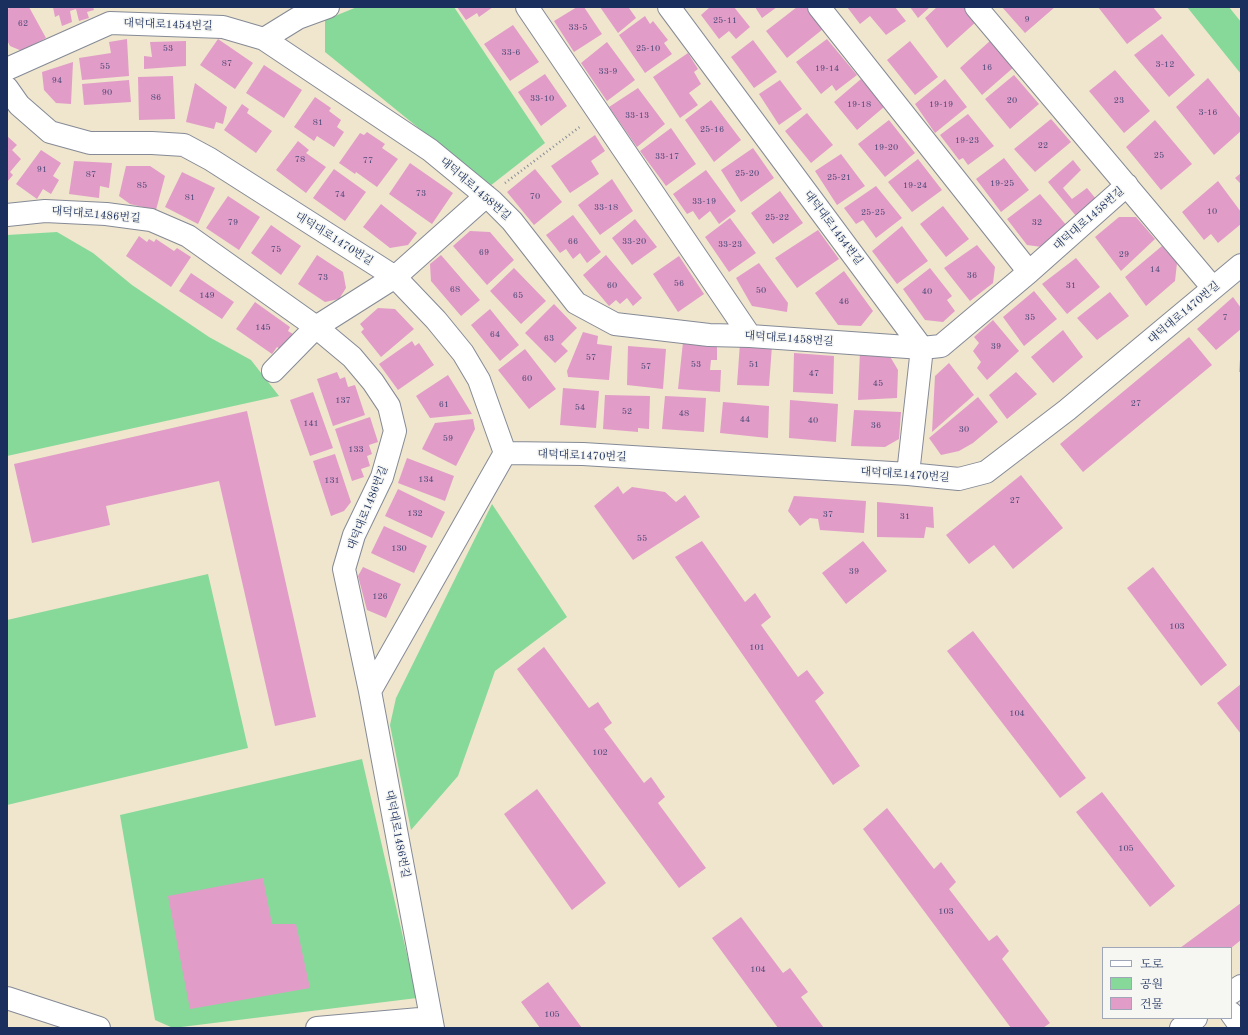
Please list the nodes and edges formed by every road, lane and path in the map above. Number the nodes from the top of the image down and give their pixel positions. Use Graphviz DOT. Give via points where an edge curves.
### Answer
graph roads {
  1 [pos="328,7"];
  2 [pos="527,7"];
  3 [pos="669,7"];
  4 [pos="819,7"];
  5 [pos="976,7"];
  6 [pos="264,39"];
  7 [pos="7,69"];
  8 [pos="7,88"];
  9 [pos="586,122"];
  10 [pos="504,184"];
  11 [pos="1127,185"];
  12 [pos="486,196"];
  13 [pos="7,215"];
  14 [pos="1241,265"];
  15 [pos="1029,272"];
  16 [pos="395,277"];
  17 [pos="1213,288"];
  18 [pos="316,327"];
  19 [pos="750,336"];
  20 [pos="922,348"];
  21 [pos="273,371"];
  22 [pos="505,453"];
  23 [pos="908,474"];
  24 [pos="370,691"];
  25 [pos="1241,986"];
  26 [pos="1232,992"];
  27 [pos="7,998"];
  28 [pos="1232,1014"];
  29 [pos="1194,1019"];
  30 [pos="432,1023"];
  31 [pos="1241,1027"];
  32 [pos="100,1028"];
  33 [pos="317,1028"];
  34 [pos="1181,1028"];
  1 -- 6 [label="street" via="298,18"];
  2 -- 19 [label="street"];
  3 -- 20 [label="street, 대덕대로1454번길"];
  4 -- 15 [label="street"];
  5 -- 11 [label="street, 대덕대로1458번길"];
  6 -- 7 [label="street, 대덕대로1454번길" via="223,27 110,23"];
  6 -- 12 [label="street, 대덕대로1458번길" via="430,150"];
  8 -- 16 [label="street, 대덕대로1470번길" via="19,105 50,132 90,143 184,145"];
  9 -- 10 [label="path"];
  11 -- 15 [label="street, 대덕대로1458번길"];
  11 -- 17 [label="street"];
  12 -- 16 [label="street"];
  12 -- 19 [label="street, 대덕대로1458번길" via="512,221 576,303 608,321 615,324 709,335"];
  13 -- 18 [label="street, 대덕대로1486번길" via="45,211 106,214 151,220 188,236"];
  14 -- 17 [label="street, 대덕대로1470번길"];
  15 -- 20 [label="street, 대덕대로1458번길" via="941,346"];
  16 -- 18 [label="street"];
  16 -- 22 [label="street, 대덕대로1470번길" via="463,353 479,380"];
  17 -- 23 [label="street, 대덕대로1470번길" via="1068,410 986,472 959,479"];
  18 -- 21 [label="street"];
  18 -- 24 [label="street, 대덕대로1486번길" via="352,357 373,382 389,406 395,431 382,477 354,535 344,569"];
  19 -- 20 [label="street, 대덕대로1458번길"];
  20 -- 23 [label="street"];
  22 -- 23 [label="street, 대덕대로1470번길" via="583,454"];
  22 -- 24 [label="street"];
  24 -- 30 [label="street, 대덕대로1486번길"];
  25 -- 26 [label="street"];
  27 -- 32 [label="street"];
  28 -- 31 [label="street"];
  29 -- 34 [label="street"];
  30 -- 33 [label="street"];
}
